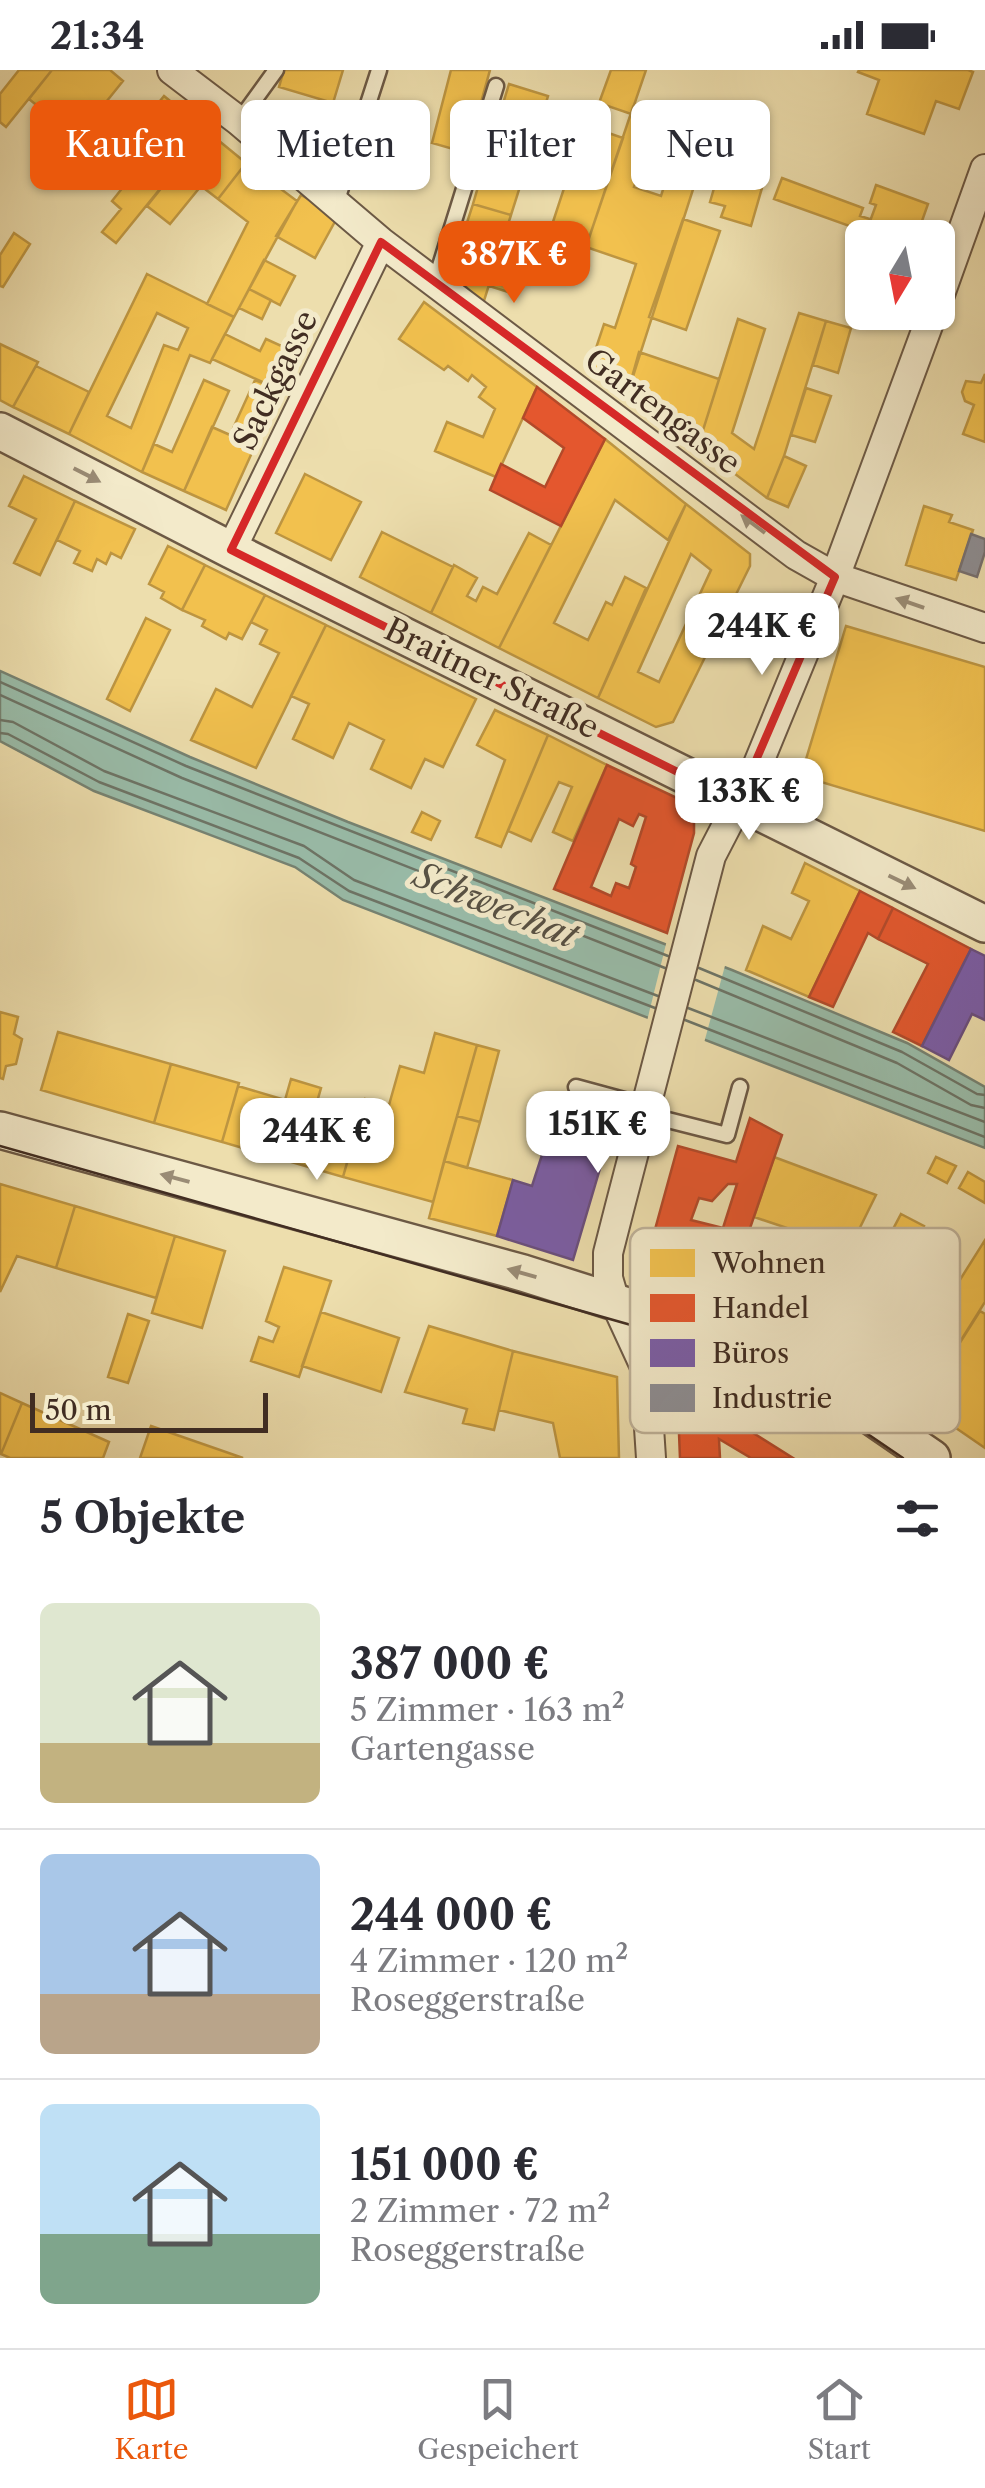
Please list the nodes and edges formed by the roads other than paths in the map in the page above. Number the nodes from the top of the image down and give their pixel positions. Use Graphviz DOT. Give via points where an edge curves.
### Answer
graph roads {
  1 [pos="172,70"];
  2 [pos="276,70"];
  3 [pos="379,70"];
  4 [pos="496,86"];
  5 [pos="240,121"];
  6 [pos="985,170"];
  7 [pos="336,203"];
  8 [pos="381,242"];
  9 [pos="955,253"];
  10 [pos="435,282"];
  11 [pos="926,330"];
  12 [pos="0,431"];
  13 [pos="231,550"];
  14 [pos="835,577"];
  15 [pos="985,628"];
  16 [pos="738,802"];
  17 [pos="983,921"];
  18 [pos="576,1087"];
  19 [pos="740,1087"];
  20 [pos="645,1110"];
  21 [pos="0,1130"];
  22 [pos="616,1302"];
  23 [pos="630,1307"];
  24 [pos="630,1333"];
  25 [pos="649,1433"];
  26 [pos="896,1433"];
  27 [pos="651,1458"];
  28 [pos="932,1458"];
  1 -- 5 [label="street, Gartengasse"];
  2 -- 5 [label="lane"];
  3 -- 7 [label="lane"];
  4 -- 10 [label="lane"];
  5 -- 7 [label="street, Gartengasse"];
  6 -- 9 [label="street"];
  7 -- 8 [label="street, Gartengasse"];
  8 -- 10 [label="street, Gartengasse"];
  8 -- 13 [label="street, Sackgasse"];
  14 -- 10 [label="street, Gartengasse, one-way" via="778,542"];
  11 -- 14 [label="street"];
  12 -- 13 [label="street, Braitner Straße, one-way"];
  13 -- 16 [label="street, Braitner Straße"];
  15 -- 14 [label="street, Gartengasse, one-way"];
  14 -- 16 [label="street"];
  16 -- 17 [label="street, Braitner Straße, one-way"];
  16 -- 20 [label="street" via="711,856"];
  18 -- 20 [label="lane"];
  19 -- 20 [label="lane" via="727,1135"];
  20 -- 22 [label="street" via="608,1253"];
  22 -- 21 [label="street, one-way"];
  22 -- 23 [label="street"];
  22 -- 24 [label="street"];
  25 -- 27 [label="street"];
  26 -- 28 [label="street"];
}
